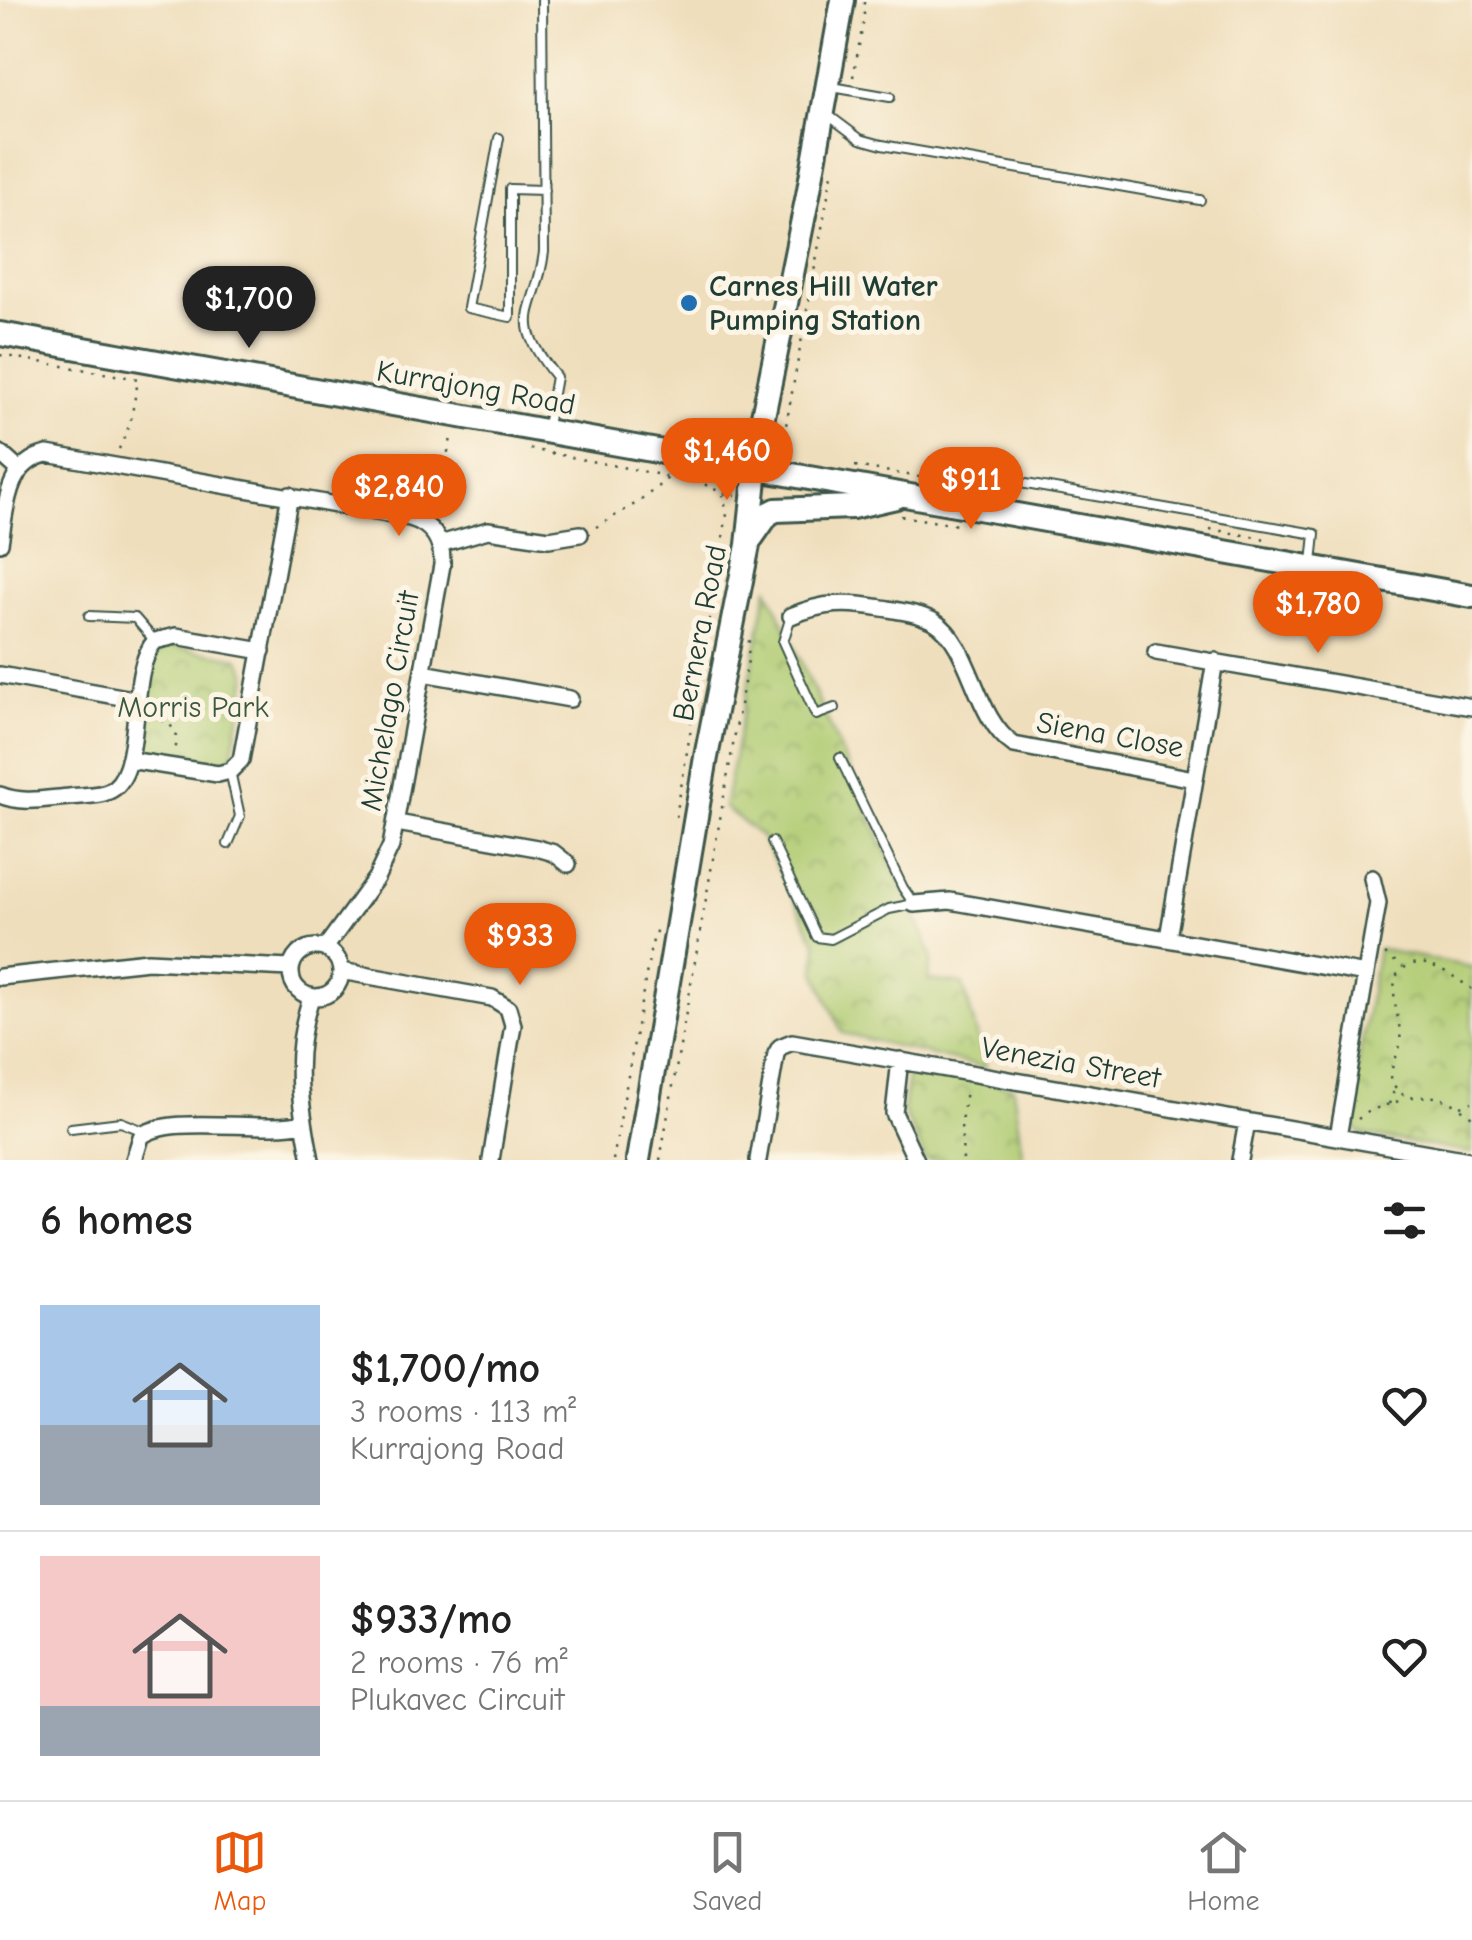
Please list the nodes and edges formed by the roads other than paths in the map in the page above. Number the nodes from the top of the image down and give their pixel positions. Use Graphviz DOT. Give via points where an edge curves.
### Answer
graph roads {
  1 [pos="542,0"];
  2 [pos="843,0"];
  3 [pos="828,86"];
  4 [pos="890,98"];
  5 [pos="823,111"];
  6 [pos="499,138"];
  7 [pos="544,190"];
  8 [pos="1200,200"];
  9 [pos="0,334"];
  10 [pos="547,431"];
  11 [pos="0,454"];
  12 [pos="756,468"];
  13 [pos="19,470"];
  14 [pos="909,494"];
  15 [pos="290,496"];
  16 [pos="940,500"];
  17 [pos="580,534"];
  18 [pos="0,542"];
  19 [pos="440,544"];
  20 [pos="748,544"];
  21 [pos="1311,567"];
  22 [pos="1472,596"];
  23 [pos="89,616"];
  24 [pos="791,616"];
  25 [pos="155,642"];
  26 [pos="262,651"];
  27 [pos="1156,652"];
  28 [pos="1216,662"];
  29 [pos="423,673"];
  30 [pos="0,675"];
  31 [pos="570,699"];
  32 [pos="1472,707"];
  33 [pos="136,708"];
  34 [pos="835,708"];
  35 [pos="840,758"];
  36 [pos="129,760"];
  37 [pos="230,771"];
  38 [pos="1194,779"];
  39 [pos="0,795"];
  40 [pos="397,823"];
  41 [pos="772,842"];
  42 [pos="228,844"];
  43 [pos="568,864"];
  44 [pos="1372,878"];
  45 [pos="914,904"];
  46 [pos="1168,938"];
  47 [pos="325,948"];
  48 [pos="290,968"];
  49 [pos="341,971"];
  50 [pos="1366,974"];
  51 [pos="0,977"];
  52 [pos="311,996"];
  53 [pos="900,1060"];
  54 [pos="1247,1122"];
  55 [pos="303,1124"];
  56 [pos="70,1128"];
  57 [pos="146,1132"];
  58 [pos="1338,1137"];
  59 [pos="1428,1157"];
  60 [pos="134,1160"];
  61 [pos="310,1160"];
  62 [pos="490,1160"];
  63 [pos="638,1160"];
  64 [pos="758,1160"];
  65 [pos="916,1160"];
  66 [pos="1240,1160"];
  67 [pos="1469,1160"];
  1 -- 7 [label="lane"];
  2 -- 3 [label="main road, Bernera Road"];
  3 -- 4 [label="lane"];
  3 -- 5 [label="main road, Bernera Road"];
  5 -- 8 [label="lane" via="860,139 882,145"];
  5 -- 12 [label="main road, Bernera Road"];
  6 -- 7 [label="lane" via="468,308 510,316 510,189"];
  7 -- 10 [label="lane" via="541,275 526,313 536,353 556,377"];
  9 -- 10 [label="main road, Kurrajong Road"];
  10 -- 12 [label="main road, Kurrajong Road"];
  11 -- 13 [label="street"];
  12 -- 14 [label="main road, Kurrajong Road"];
  12 -- 20 [label="main road, Bernera Road"];
  13 -- 15 [label="street" via="46,454"];
  13 -- 18 [label="street"];
  14 -- 16 [label="main road, Kurrajong Road"];
  14 -- 20 [label="main road" via="852,507 776,510"];
  15 -- 19 [label="street" via="410,518 425,524"];
  15 -- 26 [label="street"];
  16 -- 21 [label="main road, Kurrajong Road"];
  16 -- 21 [label="lane" via="946,470 1315,534"];
  17 -- 19 [label="street" via="548,539 488,530"];
  19 -- 29 [label="street, Michelago Circuit"];
  20 -- 63 [label="main road, Bernera Road"];
  21 -- 22 [label="main road, Kurrajong Road"];
  23 -- 25 [label="lane" via="136,618"];
  24 -- 34 [label="lane" via="783,642 816,716"];
  24 -- 38 [label="street, Siena Close" via="837,602 926,618 948,634 993,725 1014,745"];
  25 -- 26 [label="street" via="176,636"];
  25 -- 33 [label="street"];
  26 -- 37 [label="street" via="244,752"];
  27 -- 28 [label="street"];
  28 -- 32 [label="street"];
  28 -- 38 [label="street"];
  29 -- 31 [label="street"];
  29 -- 40 [label="street, Michelago Circuit"];
  30 -- 33 [label="street"];
  33 -- 36 [label="street"];
  35 -- 45 [label="lane"];
  36 -- 37 [label="street" via="211,774"];
  36 -- 39 [label="street" via="122,780 104,793 22,801"];
  37 -- 42 [label="lane" via="240,816"];
  38 -- 46 [label="street"];
  40 -- 43 [label="street" via="538,848"];
  40 -- 47 [label="street, Michelago Circuit" via="382,868"];
  41 -- 45 [label="lane" via="817,936 831,938"];
  44 -- 50 [label="street" via="1378,902"];
  45 -- 46 [label="street" via="950,901"];
  46 -- 50 [label="street"];
  47 -- 48 [label="street" via="298,952"];
  47 -- 49 [label="street"];
  48 -- 51 [label="street" via="148,962"];
  48 -- 52 [label="street" via="296,988"];
  49 -- 52 [label="street" via="329,993"];
  49 -- 62 [label="street" via="492,998 508,1008 513,1026"];
  50 -- 58 [label="street"];
  52 -- 55 [label="street" via="297,1061"];
  53 -- 54 [label="street, Venezia Street"];
  53 -- 64 [label="street, Venezia Street" via="785,1043 776,1054"];
  53 -- 65 [label="street" via="894,1113"];
  54 -- 58 [label="street, Venezia Street"];
  54 -- 66 [label="street"];
  55 -- 57 [label="street" via="170,1125"];
  55 -- 61 [label="street"];
  56 -- 57 [label="lane" via="121,1122"];
  57 -- 60 [label="street"];
  58 -- 59 [label="street, Venezia Street"];
  59 -- 67 [label="street, Venezia Street"];
}
